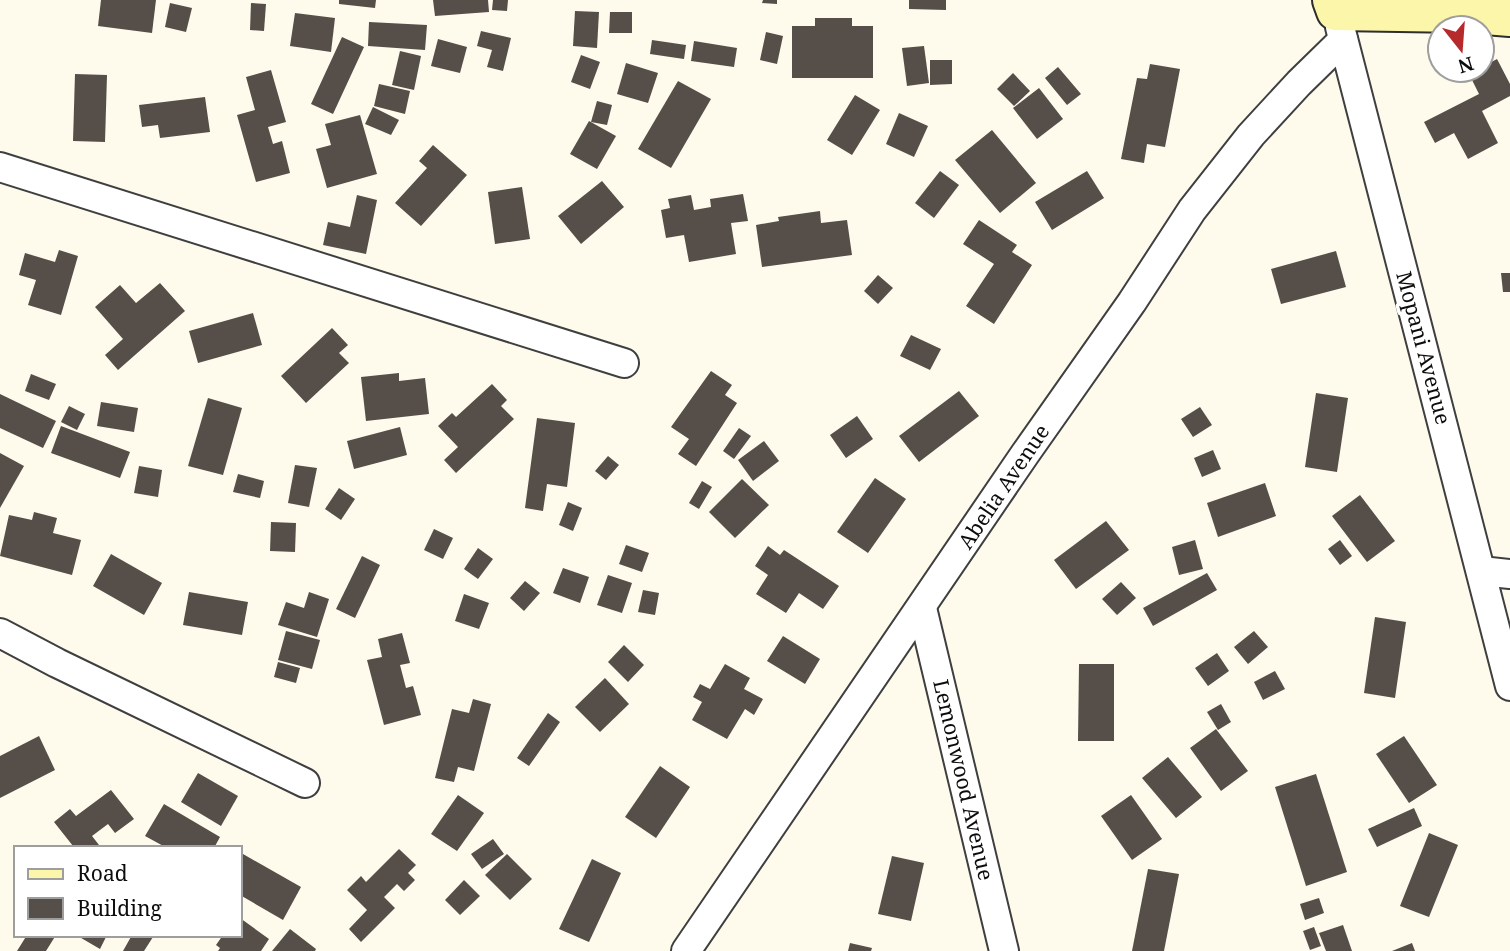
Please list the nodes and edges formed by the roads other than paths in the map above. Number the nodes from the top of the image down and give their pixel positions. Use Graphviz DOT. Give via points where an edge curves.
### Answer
graph roads {
  1 [pos="1510,16"];
  2 [pos="1337,17"];
  3 [pos="0,167"];
  4 [pos="624,363"];
  5 [pos="1481,571"];
  6 [pos="1510,574"];
  7 [pos="922,608"];
  8 [pos="0,633"];
  9 [pos="1510,687"];
  10 [pos="305,783"];
  11 [pos="686,951"];
  12 [pos="1004,951"];
  1 -- 2 [label="main road"];
  2 -- 5 [label="street, Mopani Avenue"];
  2 -- 7 [label="street, Abelia Avenue" via="1298,83 1192,210"];
  3 -- 4 [label="street"];
  5 -- 6 [label="street"];
  5 -- 9 [label="street, Mopani Avenue"];
  7 -- 11 [label="street, Abelia Avenue"];
  7 -- 12 [label="street, Lemonwood Avenue"];
  8 -- 10 [label="street"];
}
